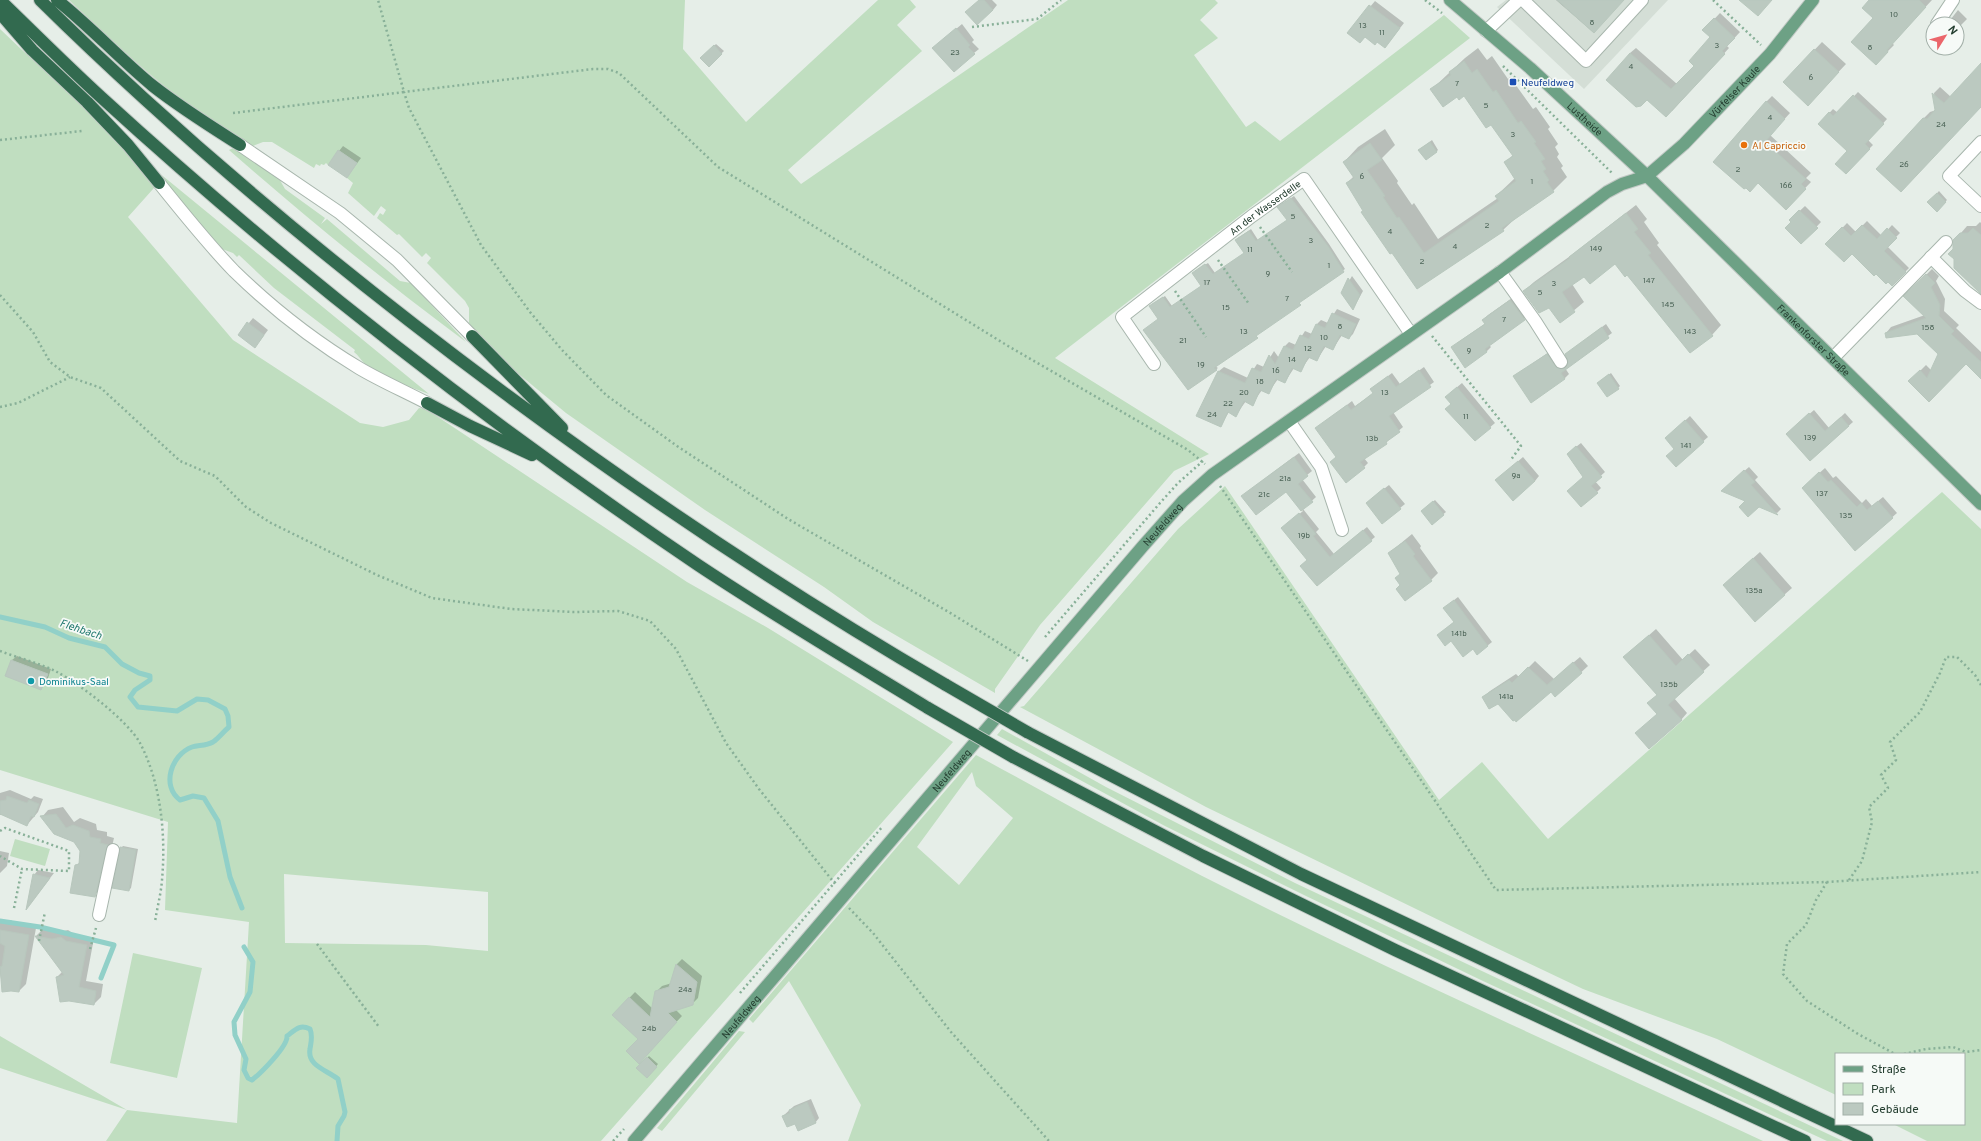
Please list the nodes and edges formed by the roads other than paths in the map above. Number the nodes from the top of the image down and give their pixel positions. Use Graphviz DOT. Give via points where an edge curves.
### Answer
graph roads {
  1 [pos="0,0"];
  2 [pos="40,0"];
  3 [pos="57,0"];
  4 [pos="1450,0"];
  5 [pos="1519,0"];
  6 [pos="1523,0"];
  7 [pos="1642,0"];
  8 [pos="1813,0"];
  9 [pos="1953,0"];
  10 [pos="0,13"];
  11 [pos="1943,16"];
  12 [pos="1486,31"];
  13 [pos="1981,142"];
  14 [pos="240,145"];
  15 [pos="1647,176"];
  16 [pos="159,182"];
  17 [pos="1981,206"];
  18 [pos="1946,242"];
  19 [pos="1932,257"];
  20 [pos="1500,272"];
  21 [pos="1981,303"];
  22 [pos="1411,334"];
  23 [pos="472,336"];
  24 [pos="1833,358"];
  25 [pos="1561,362"];
  26 [pos="1154,364"];
  27 [pos="427,403"];
  28 [pos="1289,421"];
  29 [pos="590,456"];
  30 [pos="558,467"];
  31 [pos="1981,504"];
  32 [pos="1342,530"];
  33 [pos="113,850"];
  34 [pos="99,915"];
  35 [pos="634,1141"];
  36 [pos="1805,1141"];
  37 [pos="1867,1141"];
  1 -- 30 [label="highway" via="101,97 292,263"];
  2 -- 29 [label="highway" via="182,132 320,251 448,351"];
  3 -- 14 [label="highway" via="153,86"];
  4 -- 12 [label="main road, Lustheide"];
  5 -- 12 [label="street"];
  6 -- 7 [label="street" via="1586,61"];
  8 -- 15 [label="main road, Vürfelser Kaule" via="1770,54 1684,144"];
  9 -- 11 [label="street"];
  10 -- 16 [label="highway" via="32,50 118,134"];
  12 -- 15 [label="main road, Lustheide"];
  13 -- 17 [label="street" via="1949,176"];
  14 -- 23 [label="street" via="340,213 397,260"];
  15 -- 20 [label="main road, Neufeldweg" via="1622,184 1589,205"];
  15 -- 24 [label="main road, Frankenforster Straße"];
  16 -- 27 [label="street" via="203,238 283,314 319,342 360,368"];
  18 -- 19 [label="street"];
  19 -- 21 [label="street" via="1964,291"];
  19 -- 24 [label="street"];
  20 -- 22 [label="main road, Neufeldweg"];
  20 -- 25 [label="street"];
  22 -- 26 [label="street, An der Wasserdelle" via="1304,178 1122,317"];
  22 -- 28 [label="main road, Neufeldweg"];
  23 -- 29 [label="highway"];
  24 -- 31 [label="main road, Frankenforster Straße"];
  27 -- 30 [label="highway"];
  28 -- 32 [label="street" via="1322,467"];
  28 -- 35 [label="main road, Neufeldweg" via="1212,475 1169,517"];
  29 -- 37 [label="highway, bridge" via="755,569 865,638 1027,732 1301,874"];
  30 -- 36 [label="highway, bridge" via="699,565 928,708 1013,757 1203,856 1395,950"];
  33 -- 34 [label="street"];
}
